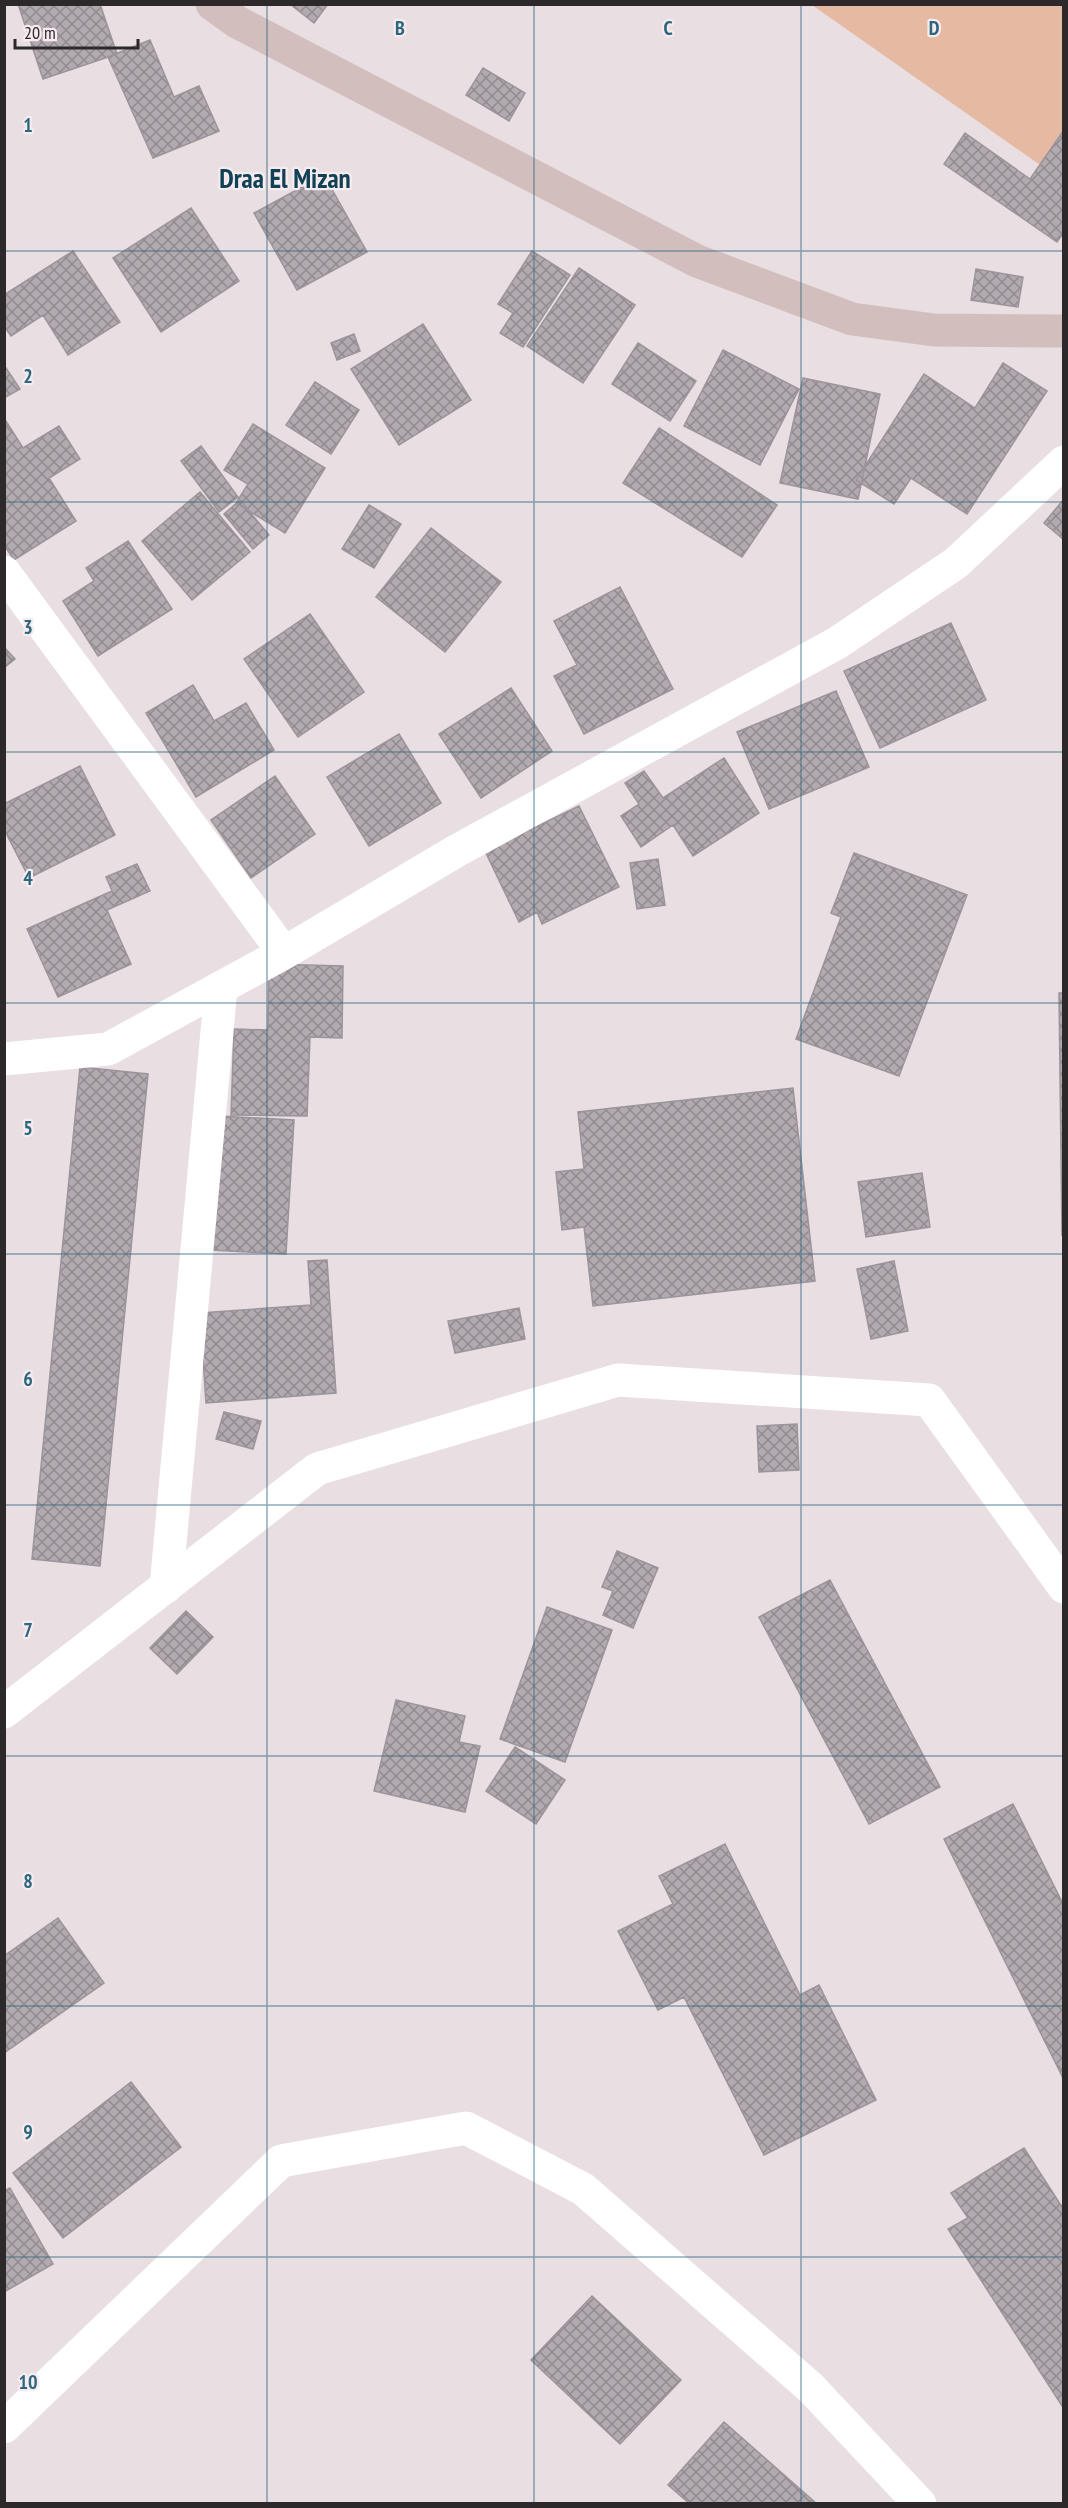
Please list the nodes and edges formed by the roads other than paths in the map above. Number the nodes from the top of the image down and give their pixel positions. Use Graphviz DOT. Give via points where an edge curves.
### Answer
graph roads {
  1 [pos="212,4"];
  2 [pos="1064,331"];
  3 [pos="1064,462"];
  4 [pos="4,572"];
  5 [pos="284,953"];
  6 [pos="221,988"];
  7 [pos="4,1059"];
  8 [pos="166,1587"];
  9 [pos="1064,1587"];
  10 [pos="4,1712"];
  11 [pos="4,2427"];
  12 [pos="920,2504"];
  1 -- 2 [label="main road" via="237,22 697,261 852,319 934,330"];
  3 -- 5 [label="street" via="956,563 837,643 458,850"];
  4 -- 5 [label="street"];
  5 -- 6 [label="street"];
  6 -- 7 [label="street" via="108,1049"];
  6 -- 8 [label="street"];
  8 -- 9 [label="street" via="317,1469 618,1380 929,1400"];
  8 -- 10 [label="street"];
  11 -- 12 [label="street" via="281,2161 466,2128 583,2189 811,2388"];
}
